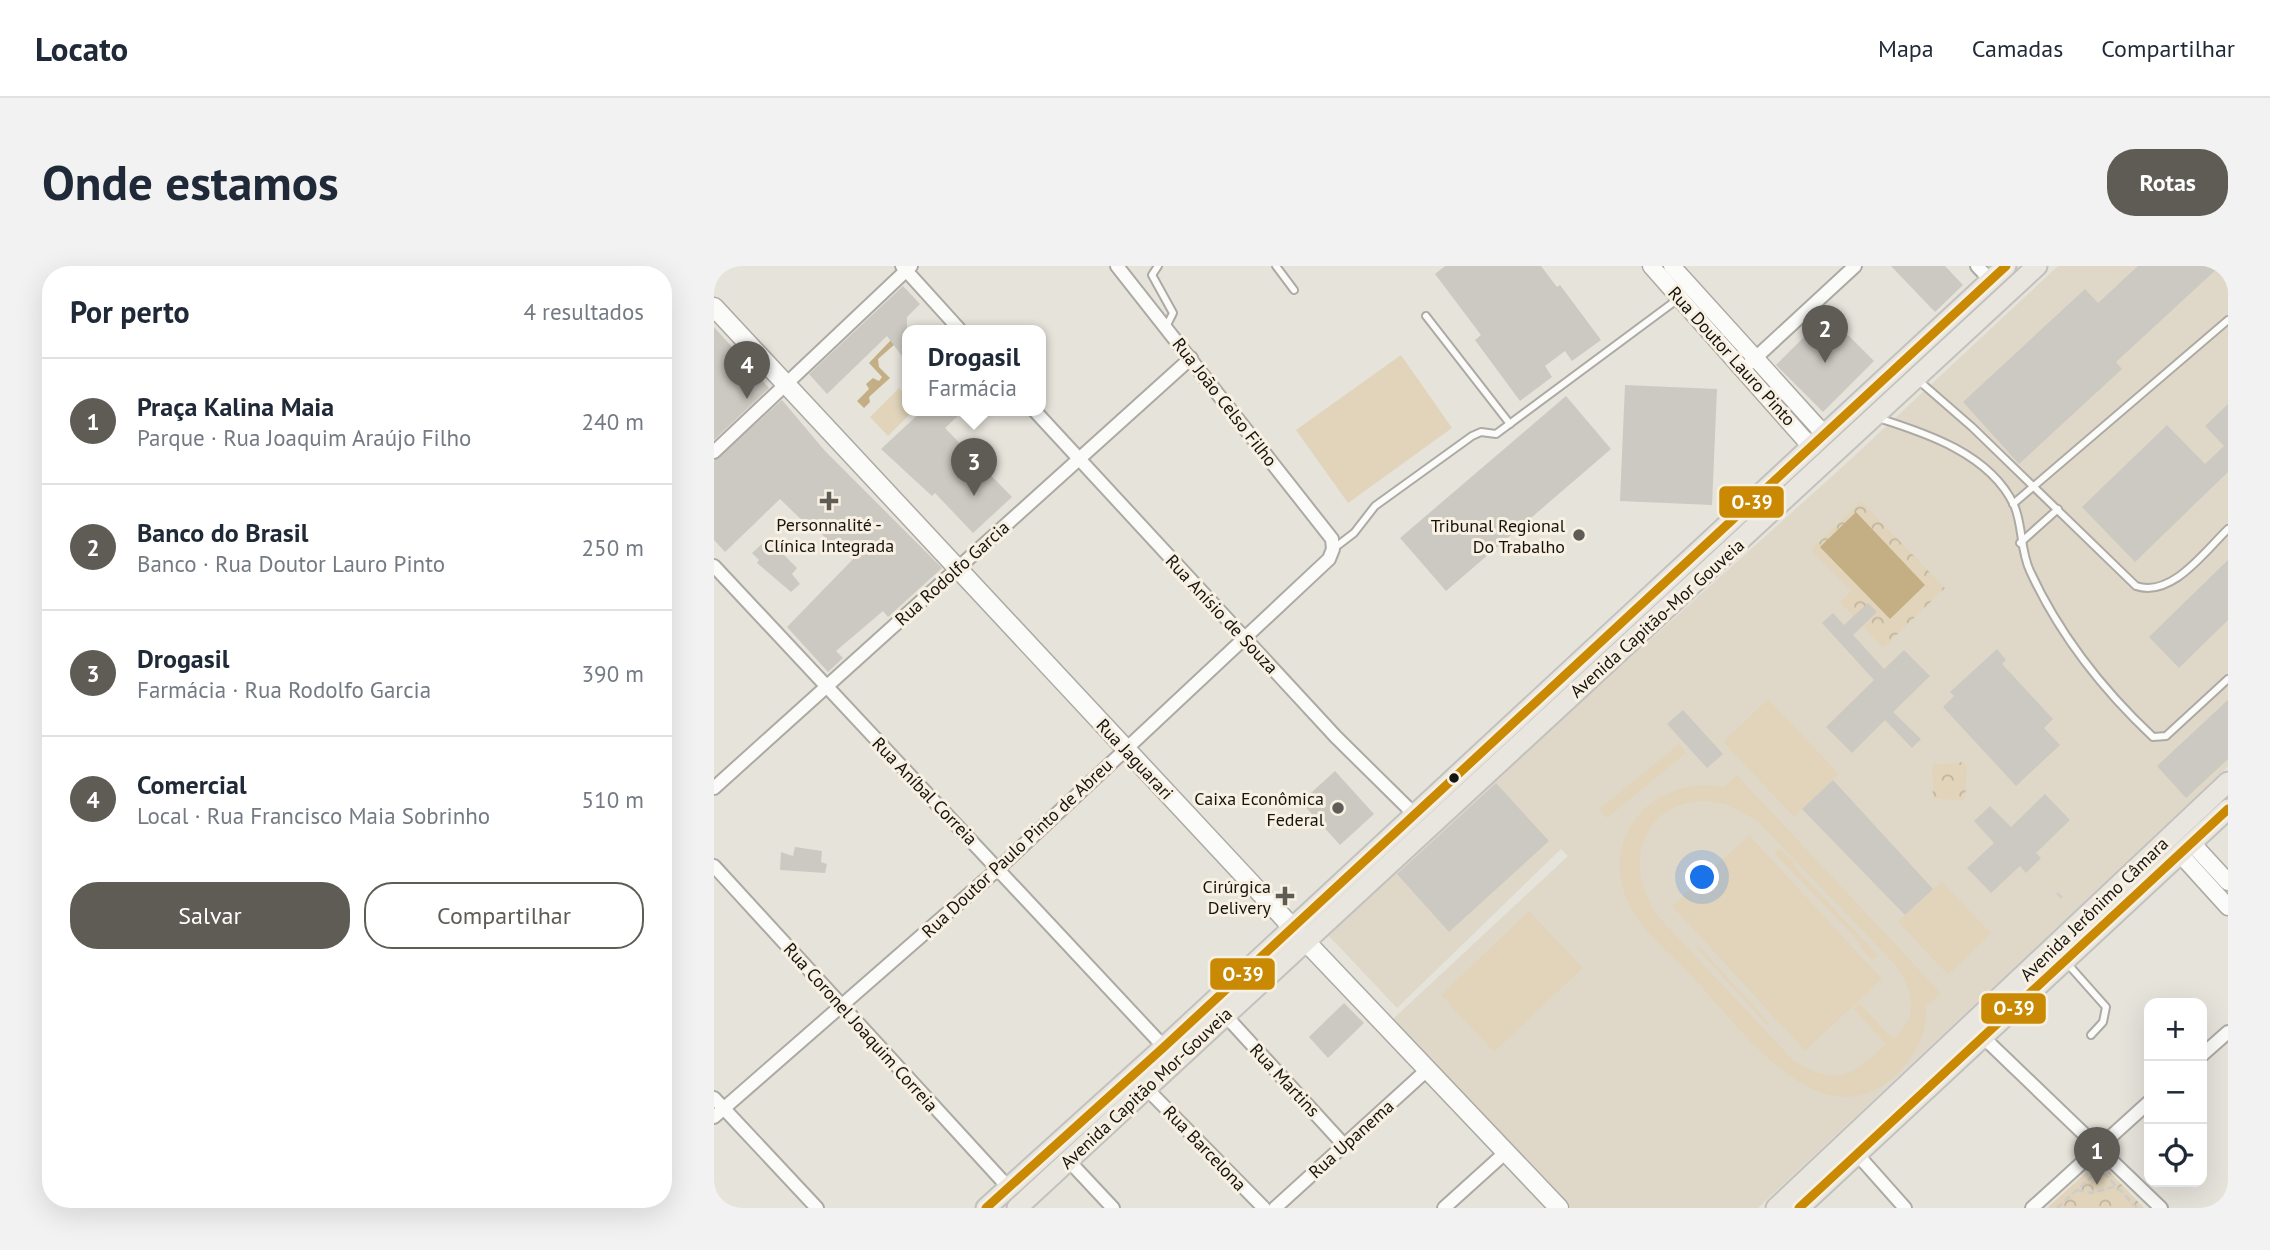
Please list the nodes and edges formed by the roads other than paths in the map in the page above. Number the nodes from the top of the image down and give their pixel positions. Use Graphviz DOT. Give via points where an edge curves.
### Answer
graph roads {
  1 [pos="1118,266"];
  2 [pos="1158,266"];
  3 [pos="1276,266"];
  4 [pos="1651,266"];
  5 [pos="1672,266"];
  6 [pos="1855,266"];
  7 [pos="2006,266"];
  8 [pos="2037,266"];
  9 [pos="906,268"];
  10 [pos="1984,273"];
  11 [pos="1294,290"];
  12 [pos="1680,297"];
  13 [pos="714,307"];
  14 [pos="1426,316"];
  15 [pos="2228,320"];
  16 [pos="956,325"];
  17 [pos="1166,327"];
  18 [pos="1191,358"];
  19 [pos="1751,363"];
  20 [pos="1916,379"];
  21 [pos="785,385"];
  22 [pos="1040,416"];
  23 [pos="1875,418"];
  24 [pos="1510,424"];
  25 [pos="1819,441"];
  26 [pos="714,452"];
  27 [pos="1079,459"];
  28 [pos="2034,488"];
  29 [pos="2014,504"];
  30 [pos="1776,509"];
  31 [pos="2058,509"];
  32 [pos="1740,514"];
  33 [pos="2228,529"];
  34 [pos="2020,543"];
  35 [pos="1332,544"];
  36 [pos="714,566"];
  37 [pos="957,569"];
  38 [pos="1628,617"];
  39 [pos="1244,638"];
  40 [pos="1620,652"];
  41 [pos="2228,678"];
  42 [pos="825,688"];
  43 [pos="1125,748"];
  44 [pos="2228,782"];
  45 [pos="714,788"];
  46 [pos="2228,809"];
  47 [pos="1415,814"];
  48 [pos="2186,848"];
  49 [pos="714,866"];
  50 [pos="999,868"];
  51 [pos="2228,882"];
  52 [pos="2228,908"];
  53 [pos="1299,934"];
  54 [pos="2065,961"];
  55 [pos="843,1006"];
  56 [pos="1225,1015"];
  57 [pos="2228,1032"];
  58 [pos="2091,1035"];
  59 [pos="1983,1037"];
  60 [pos="1164,1047"];
  61 [pos="2207,1051"];
  62 [pos="1427,1069"];
  63 [pos="1146,1088"];
  64 [pos="714,1098"];
  65 [pos="2144,1106"];
  66 [pos="719,1112"];
  67 [pos="1345,1145"];
  68 [pos="2098,1147"];
  69 [pos="1506,1152"];
  70 [pos="1857,1154"];
  71 [pos="1068,1160"];
  72 [pos="1008,1187"];
  73 [pos="817,1208"];
  74 [pos="986,1208"];
  75 [pos="1017,1208"];
  76 [pos="1113,1208"];
  77 [pos="1264,1208"];
  78 [pos="1275,1208"];
  79 [pos="1444,1208"];
  80 [pos="1559,1208"];
  81 [pos="1776,1208"];
  82 [pos="1799,1208"];
  83 [pos="1905,1208"];
  84 [pos="2032,1208"];
  85 [pos="2161,1208"];
  1 -- 17 [label="street, Rua João Celso Filho"];
  2 -- 17 [label="lane" via="1153,282 1173,313"];
  3 -- 11 [label="lane"];
  4 -- 12 [label="street, Rua Doutor Lauro Pinto"];
  5 -- 19 [label="street, Rua Doutor Lauro Pinto"];
  6 -- 19 [label="street"];
  7 -- 10 [label="main road, Avenida Capitão-Mor Gouveia"];
  8 -- 20 [label="main road, Avenida Capitão-Mor Gouveia"];
  9 -- 16 [label="street"];
  9 -- 21 [label="street"];
  10 -- 25 [label="main road, Avenida Capitão-Mor Gouveia"];
  12 -- 19 [label="street, Rua Doutor Lauro Pinto"];
  12 -- 24 [label="lane"];
  13 -- 21 [label="main road, Rua Jaguarari"];
  14 -- 24 [label="lane"];
  15 -- 28 [label="lane"];
  17 -- 18 [label="street, Rua João Celso Filho"];
  18 -- 27 [label="street, Rua Rodolfo Garcia"];
  18 -- 35 [label="street, Rua João Celso Filho"];
  19 -- 25 [label="street, Rua Doutor Lauro Pinto"];
  20 -- 23 [label="main road, Avenida Capitão-Mor Gouveia"];
  20 -- 28 [label="lane" via="1945,401"];
  21 -- 26 [label="street"];
  21 -- 37 [label="main road, Rua Jaguarari"];
  22 -- 27 [label="street, Rua Anísio de Souza"];
  23 -- 29 [label="lane" via="1958,450 1995,480"];
  23 -- 30 [label="main road, Avenida Capitão-Mor Gouveia"];
  24 -- 35 [label="lane" via="1496,434 1472,436 1375,506 1354,533"];
  25 -- 32 [label="main road, Avenida Capitão-Mor Gouveia"];
  27 -- 37 [label="street, Rua Rodolfo Garcia"];
  27 -- 39 [label="street, Rua Anísio de Souza"];
  28 -- 29 [label="lane"];
  28 -- 31 [label="lane"];
  29 -- 34 [label="lane"];
  30 -- 32 [label="main road"];
  30 -- 40 [label="main road, Avenida Capitão-Mor Gouveia"];
  31 -- 33 [label="lane" via="2126,578 2144,589 2165,586"];
  31 -- 34 [label="lane"];
  32 -- 38 [label="main road, Avenida Capitão-Mor Gouveia"];
  34 -- 41 [label="lane" via="2050,610 2083,661 2153,737 2166,736"];
  35 -- 39 [label="street, Rua Doutor Paulo Pinto de Abreu" via="1324,566"];
  36 -- 42 [label="street, Rua Aníbal Correia"];
  37 -- 42 [label="street, Rua Rodolfo Garcia"];
  37 -- 43 [label="main road, Rua Jaguarari"];
  38 -- 40 [label="main road"];
  38 -- 47 [label="main road, Avenida Capitão-Mor Gouveia"];
  39 -- 43 [label="street, Rua Doutor Paulo Pinto de Abreu"];
  39 -- 47 [label="street, Rua Anísio de Souza"];
  40 -- 53 [label="main road, Avenida Capitão-Mor Gouveia"];
  42 -- 45 [label="street, Rua Rodolfo Garcia"];
  42 -- 50 [label="street, Rua Aníbal Correia"];
  43 -- 50 [label="street, Rua Doutor Paulo Pinto de Abreu"];
  43 -- 53 [label="main road, Rua Jaguarari"];
  44 -- 81 [label="main road, Avenida Jerônimo Câmara"];
  46 -- 48 [label="main road, Avenida Jerônimo Câmara"];
  47 -- 53 [label="main road, Avenida Capitão-Mor Gouveia"];
  48 -- 51 [label="street"];
  48 -- 52 [label="street"];
  48 -- 54 [label="main road, Avenida Jerônimo Câmara"];
  49 -- 55 [label="street, Rua Coronel Joaquim Correia"];
  50 -- 55 [label="street, Rua Doutor Paulo Pinto de Abreu"];
  50 -- 60 [label="street, Rua Aníbal Correia"];
  53 -- 56 [label="main road, Avenida Capitão Mor-Gouveia"];
  53 -- 60 [label="main road, Avenida Capitão Mor-Gouveia"];
  53 -- 62 [label="main road, Rua Jaguarari"];
  54 -- 58 [label="lane" via="2106,1007 2104,1022"];
  54 -- 59 [label="main road, Avenida Jerônimo Câmara"];
  55 -- 66 [label="street, Rua Doutor Paulo Pinto de Abreu"];
  55 -- 72 [label="street, Rua Coronel Joaquim Correia"];
  56 -- 63 [label="main road, Avenida Capitão Mor-Gouveia"];
  56 -- 67 [label="street, Rua Martins"];
  57 -- 61 [label="street"];
  59 -- 68 [label="street"];
  59 -- 70 [label="main road, Avenida Jerônimo Câmara"];
  60 -- 72 [label="main road, Avenida Capitão Mor-Gouveia"];
  62 -- 67 [label="street, Rua Upanema"];
  62 -- 69 [label="main road, Rua Jaguarari"];
  63 -- 71 [label="main road, Avenida Capitão Mor-Gouveia"];
  63 -- 77 [label="street, Rua Barcelona"];
  64 -- 66 [label="street"];
  65 -- 68 [label="street"];
  66 -- 73 [label="street"];
  67 -- 78 [label="street, Rua Upanema"];
  68 -- 84 [label="street"];
  68 -- 85 [label="street"];
  69 -- 79 [label="street"];
  69 -- 80 [label="main road, Rua Jaguarari"];
  70 -- 82 [label="main road, Avenida Jerônimo Câmara"];
  70 -- 83 [label="street"];
  71 -- 75 [label="main road, Avenida Capitão Mor-Gouveia"];
  71 -- 76 [label="street"];
  72 -- 74 [label="main road, Avenida Capitão Mor-Gouveia"];
}
